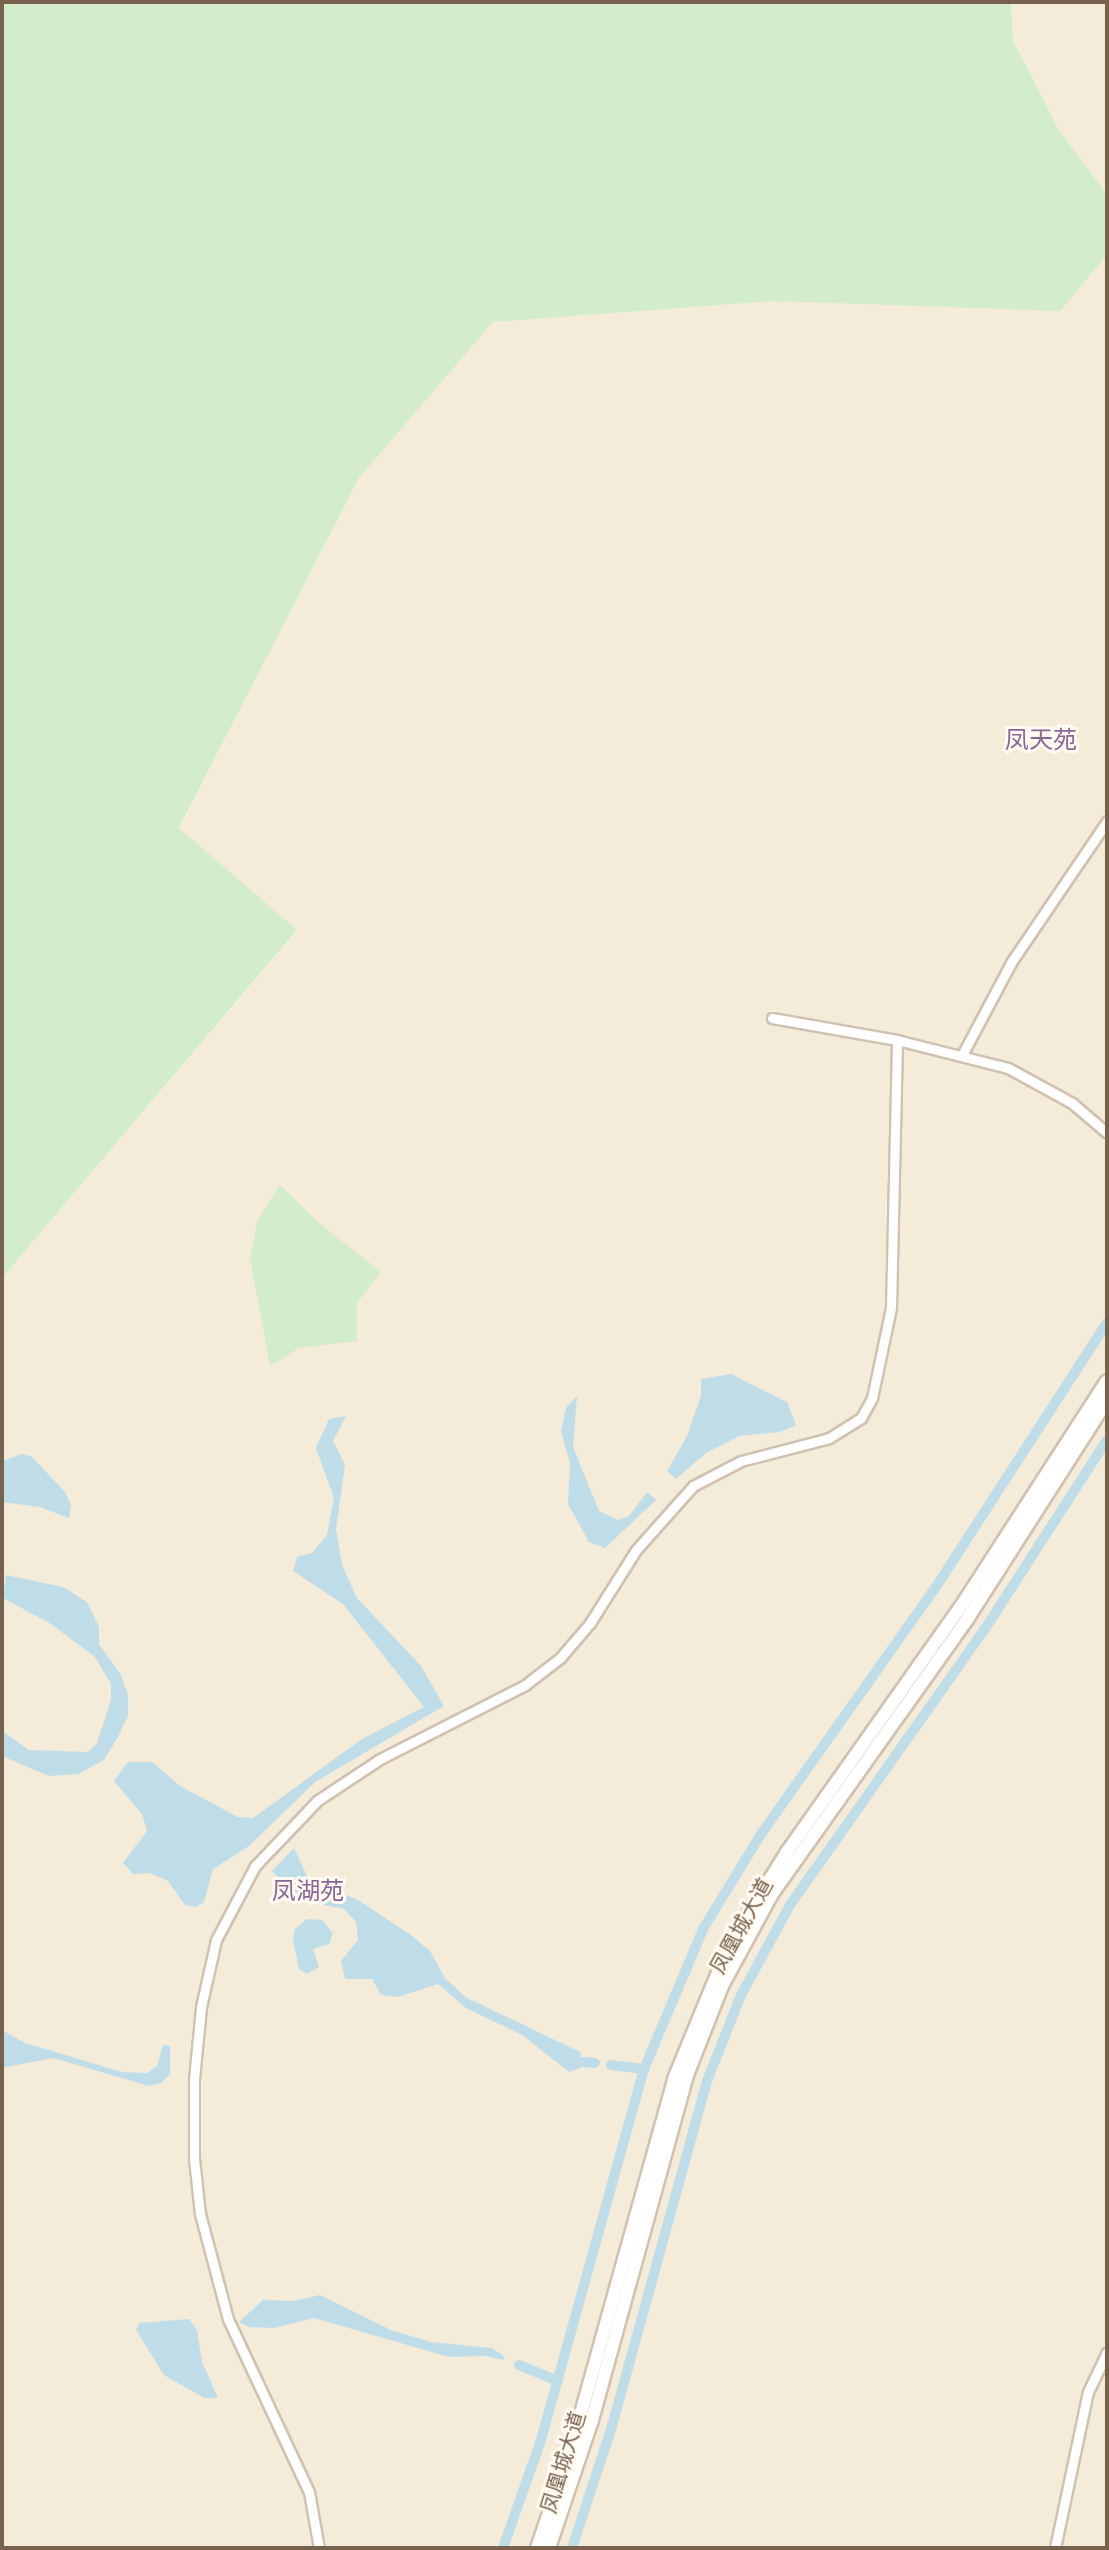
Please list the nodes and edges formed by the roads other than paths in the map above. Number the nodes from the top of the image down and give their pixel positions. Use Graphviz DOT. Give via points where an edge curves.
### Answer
graph roads {
  1 [pos="1107,821"];
  2 [pos="772,1018"];
  3 [pos="897,1040"];
  4 [pos="962,1055"];
  5 [pos="1107,1133"];
  6 [pos="1107,1381"];
  7 [pos="1107,1401"];
  8 [pos="1107,2352"];
  9 [pos="319,2548"];
  10 [pos="537,2548"];
  11 [pos="549,2548"];
  12 [pos="1055,2548"];
  1 -- 4 [label="street" via="1012,961"];
  2 -- 3 [label="street"];
  3 -- 4 [label="street"];
  3 -- 9 [label="street" via="891,1308 872,1398 861,1418 806,1447 728,1465 693,1486 643,1541 590,1623 560,1658 525,1685 380,1759 325,1795 255,1866 220,1930 205,1983 194,2067 193,2131 200,2214 228,2319 309,2491"];
  4 -- 5 [label="street" via="1041,1083"];
  6 -- 10 [label="main road, 凤凰城大道" via="960,1608 787,1852 730,1943 674,2078 571,2449"];
  7 -- 11 [label="main road, 凤凰城大道" via="968,1618 790,1866 731,1969 687,2075 592,2420"];
  8 -- 12 [label="street" via="1088,2392"];
}
